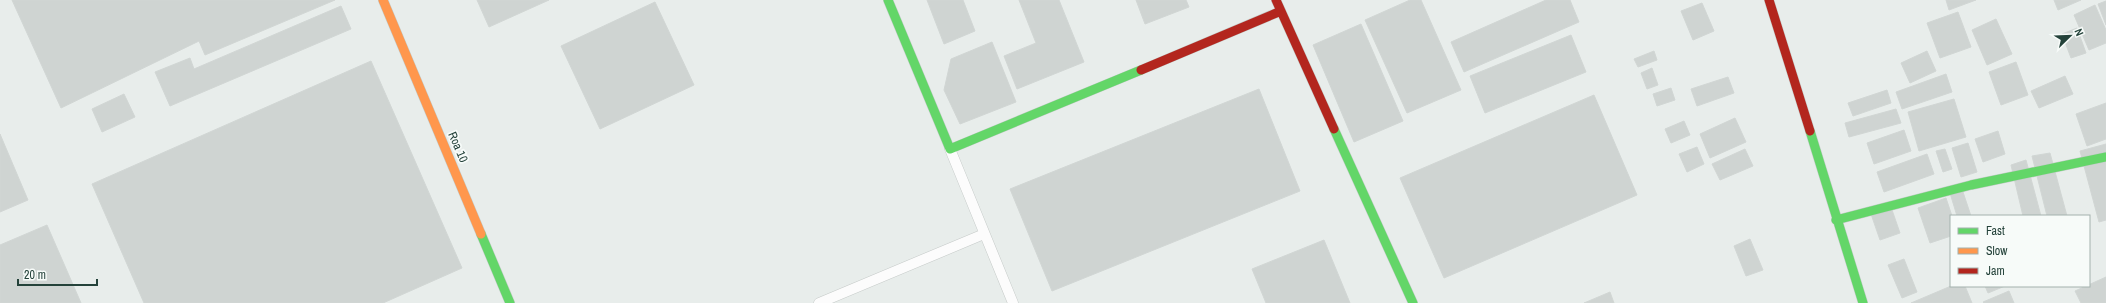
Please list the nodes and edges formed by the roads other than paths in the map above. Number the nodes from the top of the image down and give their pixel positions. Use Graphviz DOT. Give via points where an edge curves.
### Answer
graph roads {
  1 [pos="383,0"];
  2 [pos="888,0"];
  3 [pos="1276,0"];
  4 [pos="1769,0"];
  5 [pos="1281,11"];
  6 [pos="950,149"];
  7 [pos="2106,158"];
  8 [pos="1836,220"];
  9 [pos="984,234"];
  10 [pos="510,303"];
  11 [pos="819,303"];
  12 [pos="1013,303"];
  13 [pos="1413,303"];
  14 [pos="1862,303"];
  1 -- 10 [label="street, Roa 10"];
  2 -- 6 [label="street"];
  3 -- 5 [label="street"];
  4 -- 8 [label="street"];
  5 -- 6 [label="street"];
  5 -- 13 [label="street"];
  6 -- 9 [label="lane"];
  7 -- 8 [label="street" via="1971,185"];
  8 -- 14 [label="street"];
  9 -- 11 [label="lane"];
  9 -- 12 [label="lane"];
}
